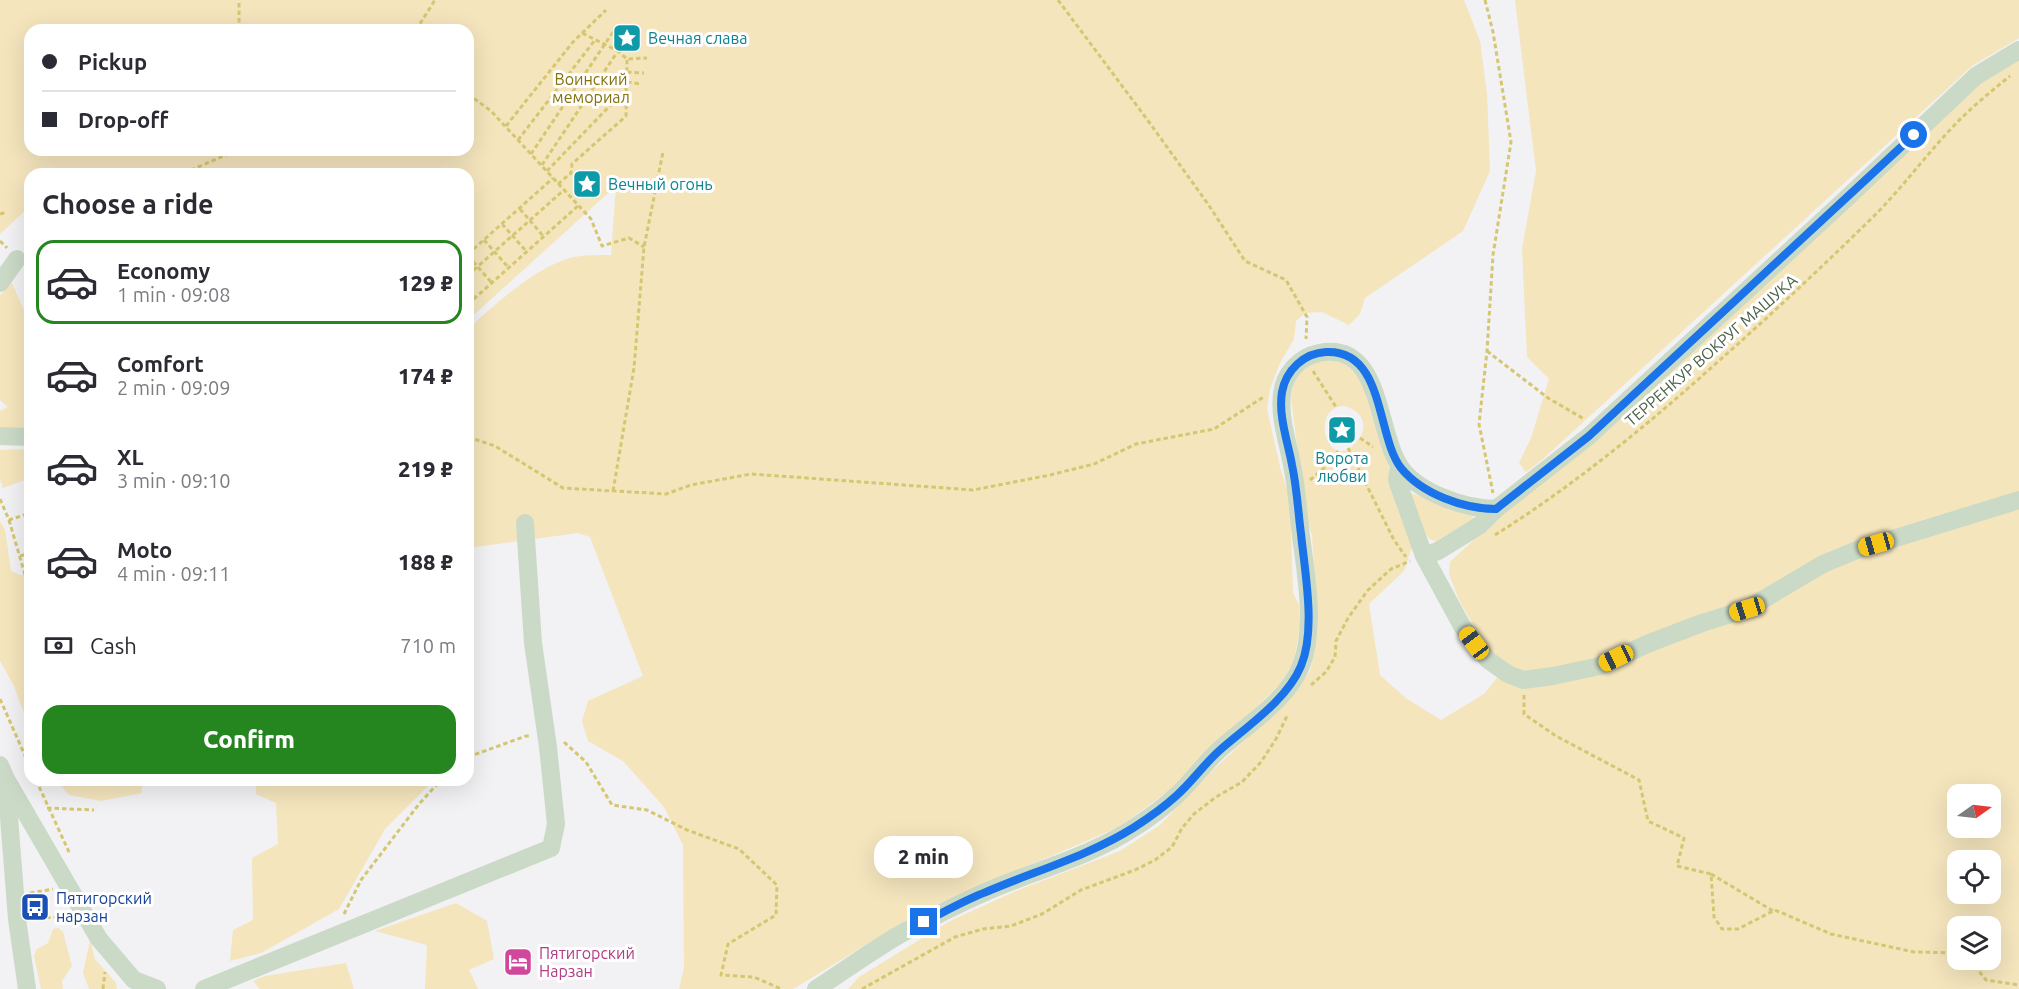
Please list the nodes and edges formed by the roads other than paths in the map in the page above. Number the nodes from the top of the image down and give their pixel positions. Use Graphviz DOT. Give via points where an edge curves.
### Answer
graph roads {
  1 [pos="2019,50"];
  2 [pos="17,259"];
  3 [pos="0,283"];
  4 [pos="0,436"];
  5 [pos="24,437"];
  6 [pos="1400,466"];
  7 [pos="2019,500"];
  8 [pos="1496,509"];
  9 [pos="525,523"];
  10 [pos="1417,559"];
  11 [pos="3,772"];
  12 [pos="27,989"];
  13 [pos="157,989"];
  14 [pos="204,989"];
  15 [pos="816,989"];
  1 -- 8 [label="street" via="1976,76 1589,436"];
  2 -- 3 [label="street"];
  4 -- 5 [label="street"];
  6 -- 8 [label="street" via="1420,486 1482,509"];
  6 -- 10 [label="street" via="1397,480"];
  6 -- 15 [label="street" via="1376,395 1360,366 1344,354 1333,352 1322,352 1298,362 1285,383 1282,412 1308,596 1308,634 1301,666 1287,689 1218,751 1176,796 1134,827 1101,846 983,893 904,932"];
  7 -- 10 [label="street" via="1857,550 1823,564 1747,609 1647,644 1599,666 1523,680 1488,660"];
  8 -- 10 [label="street" via="1438,551"];
  9 -- 14 [label="street" via="533,643 556,824 551,848"];
  11 -- 12 [label="street"];
  11 -- 13 [label="street" via="99,939 134,980"];
}
